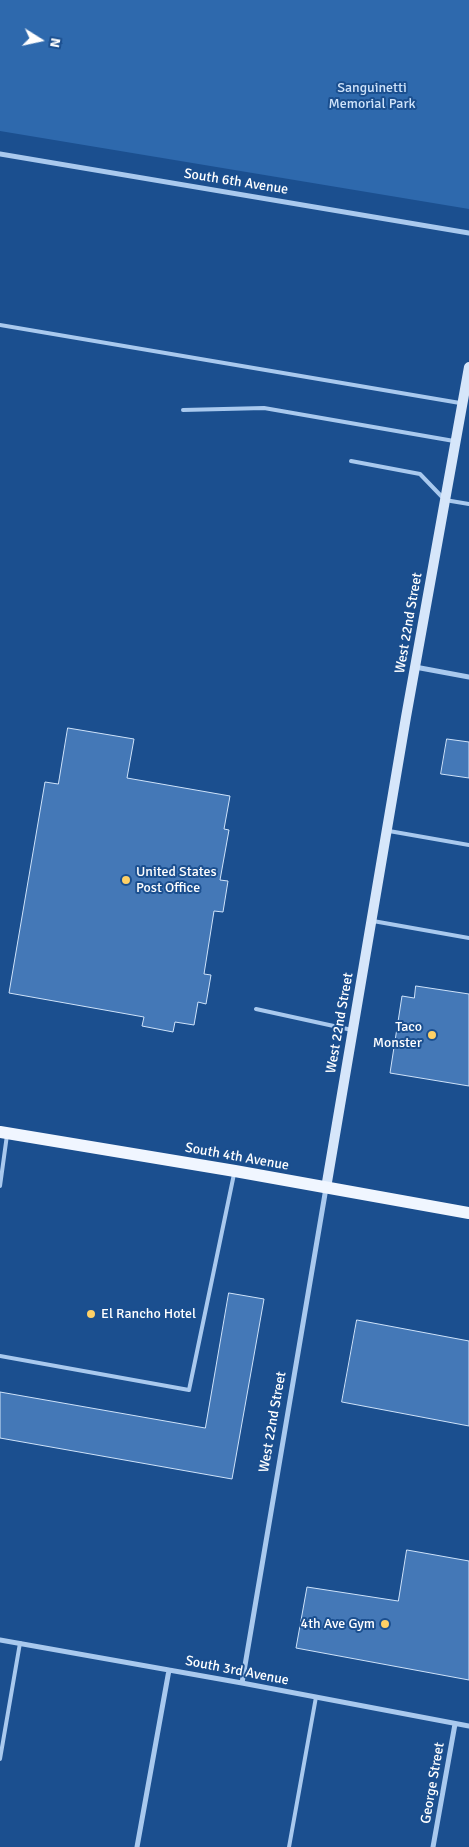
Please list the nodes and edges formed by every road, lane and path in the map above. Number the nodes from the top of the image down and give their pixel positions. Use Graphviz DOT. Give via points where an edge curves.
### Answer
graph roads {
  1 [pos="0,154"];
  2 [pos="469,233"];
  3 [pos="0,325"];
  4 [pos="469,368"];
  5 [pos="462,403"];
  6 [pos="183,410"];
  7 [pos="456,441"];
  8 [pos="351,461"];
  9 [pos="445,500"];
  10 [pos="469,504"];
  11 [pos="415,667"];
  12 [pos="469,676"];
  13 [pos="387,831"];
  14 [pos="469,845"];
  15 [pos="372,921"];
  16 [pos="469,938"];
  17 [pos="256,1009"];
  18 [pos="353,1030"];
  19 [pos="4,1132"];
  20 [pos="235,1171"];
  21 [pos="0,1186"];
  22 [pos="326,1188"];
  23 [pos="469,1213"];
  24 [pos="0,1356"];
  25 [pos="0,1640"];
  26 [pos="20,1643"];
  27 [pos="169,1670"];
  28 [pos="242,1683"];
  29 [pos="316,1697"];
  30 [pos="455,1724"];
  31 [pos="469,1726"];
  32 [pos="0,1759"];
  33 [pos="137,1847"];
  34 [pos="289,1847"];
  35 [pos="433,1847"];
  1 -- 2 [label="street, South 6th Avenue"];
  3 -- 5 [label="lane"];
  4 -- 5 [label="street, West 22nd Street"];
  5 -- 7 [label="street, West 22nd Street"];
  6 -- 7 [label="lane" via="264,408"];
  7 -- 9 [label="street, West 22nd Street"];
  8 -- 9 [label="lane" via="420,474"];
  9 -- 10 [label="lane"];
  9 -- 11 [label="street, West 22nd Street"];
  11 -- 12 [label="street"];
  11 -- 13 [label="street, West 22nd Street"];
  13 -- 14 [label="lane"];
  13 -- 15 [label="street, West 22nd Street"];
  15 -- 16 [label="lane"];
  15 -- 18 [label="street, West 22nd Street"];
  17 -- 18 [label="lane"];
  18 -- 22 [label="street, West 22nd Street"];
  19 -- 20 [label="main road, South 4th Avenue"];
  19 -- 21 [label="lane"];
  20 -- 22 [label="main road, South 4th Avenue"];
  20 -- 24 [label="lane" via="189,1390"];
  22 -- 23 [label="main road, South 4th Avenue"];
  22 -- 28 [label="street, West 22nd Street"];
  25 -- 26 [label="street, South 3rd Avenue"];
  26 -- 27 [label="street, South 3rd Avenue"];
  26 -- 32 [label="lane"];
  27 -- 28 [label="street, South 3rd Avenue"];
  27 -- 33 [label="street"];
  28 -- 29 [label="street, South 3rd Avenue"];
  29 -- 30 [label="street, South 3rd Avenue"];
  29 -- 34 [label="lane"];
  30 -- 31 [label="street, South 3rd Avenue"];
  30 -- 35 [label="street, George Street"];
}
